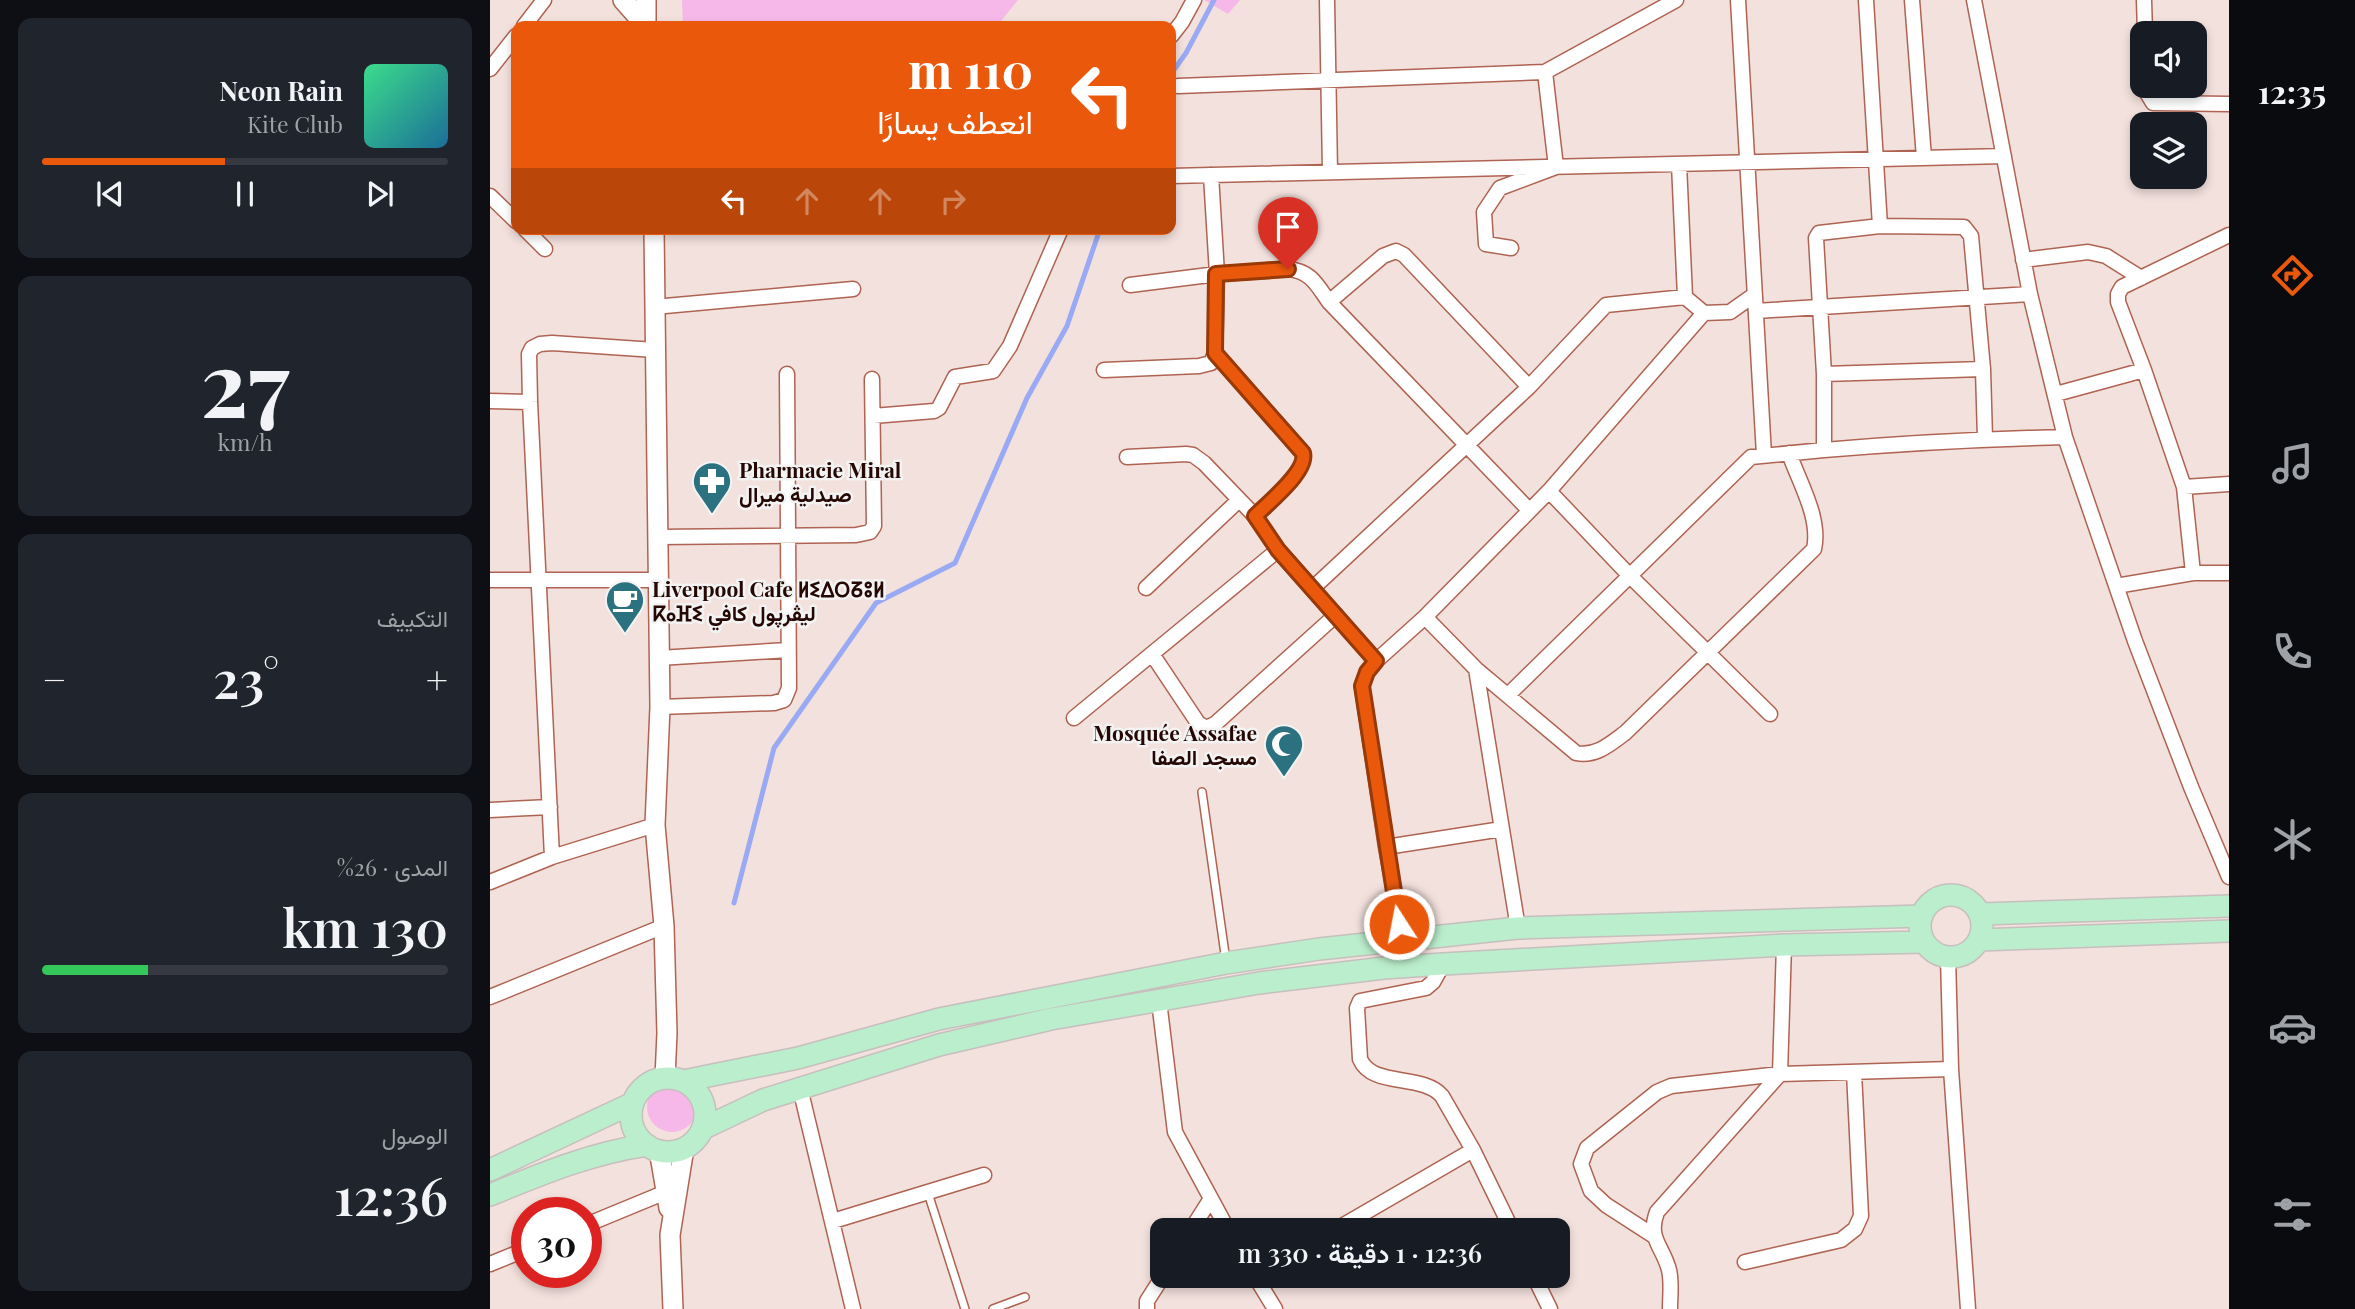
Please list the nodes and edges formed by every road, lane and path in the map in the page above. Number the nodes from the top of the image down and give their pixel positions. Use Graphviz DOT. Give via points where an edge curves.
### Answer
graph roads {
  1 [pos="544,0"];
  2 [pos="623,0"];
  3 [pos="646,0"];
  4 [pos="1194,0"];
  5 [pos="1326,0"];
  6 [pos="1676,0"];
  7 [pos="1738,0"];
  8 [pos="1866,0"];
  9 [pos="1912,0"];
  10 [pos="1974,0"];
  11 [pos="2144,0"];
  12 [pos="528,21"];
  13 [pos="642,21"];
  14 [pos="646,21"];
  15 [pos="2145,21"];
  16 [pos="1176,30"];
  17 [pos="511,42"];
  18 [pos="490,69"];
  19 [pos="1545,72"];
  20 [pos="1328,79"];
  21 [pos="1178,86"];
  22 [pos="2150,98"];
  23 [pos="2229,104"];
  24 [pos="2004,156"];
  25 [pos="1924,158"];
  26 [pos="1876,159"];
  27 [pos="1747,162"];
  28 [pos="1679,164"];
  29 [pos="1556,167"];
  30 [pos="1330,173"];
  31 [pos="1211,175"];
  32 [pos="1176,176"];
  33 [pos="490,196"];
  34 [pos="511,216"];
  35 [pos="1880,226"];
  36 [pos="531,235"];
  37 [pos="654,235"];
  38 [pos="1058,235"];
  39 [pos="2229,235"];
  40 [pos="1511,248"];
  41 [pos="545,249"];
  42 [pos="2023,260"];
  43 [pos="1216,274"];
  44 [pos="2141,278"];
  45 [pos="1130,285"];
  46 [pos="853,289"];
  47 [pos="2030,294"];
  48 [pos="1755,295"];
  49 [pos="1685,297"];
  50 [pos="1978,297"];
  51 [pos="1329,302"];
  52 [pos="654,306"];
  53 [pos="1819,307"];
  54 [pos="1756,311"];
  55 [pos="1704,313"];
  56 [pos="655,350"];
  57 [pos="1215,353"];
  58 [pos="1983,369"];
  59 [pos="1104,370"];
  60 [pos="2144,370"];
  61 [pos="787,374"];
  62 [pos="1824,374"];
  63 [pos="872,379"];
  64 [pos="1529,387"];
  65 [pos="2056,394"];
  66 [pos="490,401"];
  67 [pos="530,402"];
  68 [pos="873,416"];
  69 [pos="2065,437"];
  70 [pos="1985,439"];
  71 [pos="1467,447"];
  72 [pos="1825,450"];
  73 [pos="1789,453"];
  74 [pos="1764,455"];
  75 [pos="1127,457"];
  76 [pos="2229,484"];
  77 [pos="2184,487"];
  78 [pos="1549,491"];
  79 [pos="1239,500"];
  80 [pos="1529,510"];
  81 [pos="1255,516"];
  82 [pos="787,536"];
  83 [pos="657,537"];
  84 [pos="1278,550"];
  85 [pos="2193,573"];
  86 [pos="2229,573"];
  87 [pos="1629,575"];
  88 [pos="538,579"];
  89 [pos="490,580"];
  90 [pos="658,580"];
  91 [pos="2116,586"];
  92 [pos="1313,588"];
  93 [pos="1146,589"];
  94 [pos="1336,615"];
  95 [pos="1425,617"];
  96 [pos="788,650"];
  97 [pos="1708,652"];
  98 [pos="1152,654"];
  99 [pos="659,658"];
  100 [pos="1376,661"];
  101 [pos="1476,668"];
  102 [pos="1508,695"];
  103 [pos="660,707"];
  104 [pos="1770,714"];
  105 [pos="1074,718"];
  106 [pos="1202,792"];
  107 [pos="550,807"];
  108 [pos="490,810"];
  109 [pos="656,825"];
  110 [pos="1502,829"];
  111 [pos="1386,846"];
  112 [pos="552,857"];
  113 [pos="2229,877"];
  114 [pos="490,882"];
  115 [pos="2229,906"];
  116 [pos="1981,914"];
  117 [pos="1922,916"];
  118 [pos="664,926"];
  119 [pos="1518,928"];
  120 [pos="2229,931"];
  121 [pos="1403,939"];
  122 [pos="1980,940"];
  123 [pos="1924,942"];
  124 [pos="1784,945"];
  125 [pos="1948,957"];
  126 [pos="1226,963"];
  127 [pos="1443,964"];
  128 [pos="490,998"];
  129 [pos="1159,1001"];
  130 [pos="1951,1069"];
  131 [pos="1854,1072"];
  132 [pos="1780,1074"];
  133 [pos="674,1079"];
  134 [pos="800,1088"];
  135 [pos="633,1103"];
  136 [pos="702,1129"];
  137 [pos="652,1148"];
  138 [pos="684,1148"];
  139 [pos="1473,1150"];
  140 [pos="490,1170"];
  141 [pos="984,1175"];
  142 [pos="666,1192"];
  143 [pos="928,1192"];
  144 [pos="490,1195"];
  145 [pos="1210,1200"];
  146 [pos="602,1218"];
  147 [pos="1199,1218"];
  148 [pos="1221,1218"];
  149 [pos="1356,1218"];
  150 [pos="1506,1218"];
  151 [pos="834,1221"];
  152 [pos="671,1222"];
  153 [pos="1654,1236"];
  154 [pos="511,1255"];
  155 [pos="1745,1262"];
  156 [pos="490,1264"];
  157 [pos="1155,1288"];
  158 [pos="1263,1288"];
  159 [pos="1540,1288"];
  160 [pos="1025,1297"];
  161 [pos="673,1309"];
  162 [pos="853,1309"];
  163 [pos="965,1309"];
  164 [pos="993,1309"];
  165 [pos="1147,1309"];
  166 [pos="1275,1309"];
  167 [pos="1550,1309"];
  168 [pos="1670,1309"];
  169 [pos="1968,1309"];
  1 -- 12 [label="street"];
  2 -- 13 [label="street"];
  3 -- 14 [label="street"];
  4 -- 16 [label="street"];
  5 -- 20 [label="street"];
  6 -- 19 [label="street"];
  7 -- 27 [label="street"];
  8 -- 26 [label="street"];
  9 -- 25 [label="street"];
  10 -- 24 [label="street"];
  11 -- 15 [label="street"];
  17 -- 18 [label="street"];
  19 -- 20 [label="street"];
  19 -- 29 [label="street"];
  20 -- 21 [label="street"];
  20 -- 30 [label="street"];
  22 -- 23 [label="street" via="2153,103"];
  24 -- 25 [label="street"];
  24 -- 42 [label="street"];
  25 -- 26 [label="street"];
  26 -- 27 [label="street"];
  26 -- 35 [label="street"];
  27 -- 28 [label="street"];
  27 -- 48 [label="street"];
  28 -- 29 [label="street"];
  28 -- 49 [label="street"];
  29 -- 30 [label="street"];
  29 -- 40 [label="street" via="1500,188 1483,212 1486,244"];
  30 -- 31 [label="street"];
  31 -- 32 [label="street"];
  31 -- 43 [label="street"];
  33 -- 34 [label="street"];
  35 -- 50 [label="street" via="1964,227 1970,236"];
  35 -- 53 [label="street" via="1819,233"];
  36 -- 41 [label="street"];
  37 -- 52 [label="street"];
  38 -- 68 [label="street" via="997,368 956,377 934,411"];
  39 -- 44 [label="street"];
  42 -- 44 [label="street" via="2088,252 2106,256"];
  42 -- 47 [label="street"];
  43 -- 45 [label="street"];
  43 -- 51 [label="street" via="1299,270 1310,275"];
  43 -- 57 [label="street"];
  44 -- 60 [label="street" via="2122,287 2118,302"];
  46 -- 52 [label="street"];
  47 -- 50 [label="street"];
  47 -- 65 [label="street"];
  48 -- 54 [label="street"];
  48 -- 55 [label="street" via="1730,312"];
  49 -- 55 [label="street"];
  49 -- 64 [label="street" via="1606,305"];
  50 -- 53 [label="street"];
  50 -- 58 [label="street"];
  51 -- 64 [label="street" via="1382,256 1396,251"];
  51 -- 71 [label="street"];
  52 -- 56 [label="street"];
  53 -- 54 [label="street"];
  53 -- 62 [label="street"];
  54 -- 74 [label="street"];
  55 -- 78 [label="street"];
  56 -- 67 [label="street" via="540,344 529,354"];
  56 -- 83 [label="street"];
  57 -- 59 [label="street" via="1211,363 1199,366"];
  57 -- 81 [label="street" via="1305,458 1301,469"];
  58 -- 62 [label="street"];
  58 -- 70 [label="street"];
  60 -- 65 [label="street"];
  60 -- 77 [label="street"];
  61 -- 82 [label="street"];
  62 -- 72 [label="street"];
  63 -- 68 [label="street"];
  64 -- 71 [label="street"];
  65 -- 69 [label="street"];
  66 -- 67 [label="street"];
  67 -- 88 [label="street"];
  68 -- 82 [label="street" via="872,530 867,534"];
  69 -- 70 [label="street"];
  69 -- 91 [label="street"];
  70 -- 72 [label="street"];
  71 -- 80 [label="street"];
  71 -- 92 [label="street"];
  72 -- 73 [label="street"];
  73 -- 74 [label="street"];
  73 -- 97 [label="street" via="1813,520 1814,549"];
  74 -- 87 [label="street" via="1751,457"];
  75 -- 79 [label="street" via="1193,455"];
  76 -- 77 [label="street"];
  77 -- 85 [label="street"];
  78 -- 80 [label="street"];
  78 -- 87 [label="street"];
  79 -- 81 [label="street"];
  79 -- 93 [label="street"];
  80 -- 95 [label="street"];
  81 -- 84 [label="street"];
  82 -- 83 [label="street"];
  82 -- 96 [label="street"];
  83 -- 90 [label="street"];
  84 -- 92 [label="street"];
  84 -- 98 [label="street"];
  85 -- 86 [label="street"];
  85 -- 91 [label="street"];
  87 -- 97 [label="street"];
  87 -- 102 [label="street"];
  88 -- 89 [label="street"];
  88 -- 90 [label="street"];
  88 -- 107 [label="street"];
  90 -- 99 [label="street"];
  91 -- 113 [label="street"];
  92 -- 94 [label="street"];
  94 -- 98 [label="street" via="1215,724 1206,727 1198,723"];
  94 -- 100 [label="street"];
  95 -- 100 [label="street"];
  95 -- 101 [label="street"];
  96 -- 99 [label="street"];
  96 -- 103 [label="street" via="789,688 784,700"];
  97 -- 102 [label="street" via="1625,733 1593,754 1576,753"];
  97 -- 104 [label="street"];
  98 -- 105 [label="street"];
  99 -- 103 [label="street"];
  100 -- 111 [label="street" via="1362,686"];
  101 -- 102 [label="street"];
  101 -- 110 [label="street"];
  103 -- 109 [label="street"];
  106 -- 126 [label="lane"];
  107 -- 108 [label="street"];
  107 -- 112 [label="street"];
  109 -- 112 [label="street"];
  109 -- 118 [label="street"];
  110 -- 111 [label="street"];
  110 -- 119 [label="street"];
  111 -- 121 [label="street"];
  112 -- 114 [label="street"];
  115 -- 116 [label="main road"];
  116 -- 117 [label="main road" via="1970,901 1946,895 1931,902"];
  116 -- 122 [label="main road"];
  117 -- 119 [label="main road"];
  117 -- 123 [label="main road"];
  118 -- 128 [label="street"];
  118 -- 133 [label="street" via="667,1033"];
  119 -- 121 [label="main road"];
  120 -- 122 [label="main road"];
  121 -- 126 [label="main road"];
  122 -- 125 [label="main road" via="1963,955"];
  123 -- 124 [label="main road"];
  123 -- 125 [label="main road"];
  124 -- 127 [label="main road"];
  124 -- 132 [label="street"];
  125 -- 130 [label="street"];
  126 -- 133 [label="main road" via="939,1019 798,1058"];
  127 -- 129 [label="main road" via="1259,983"];
  127 -- 139 [label="street" via="1426,988 1360,1000 1358,1050 1370,1072 1438,1090"];
  129 -- 134 [label="main road" via="1051,1019 939,1045"];
  129 -- 145 [label="street" via="1175,1132"];
  130 -- 131 [label="street"];
  130 -- 169 [label="street"];
  131 -- 132 [label="street"];
  131 -- 155 [label="street" via="1861,1216 1855,1230 1841,1240"];
  132 -- 153 [label="street" via="1657,1212"];
  132 -- 153 [label="street" via="1671,1086 1587,1148 1581,1164 1591,1191"];
  133 -- 135 [label="main road" via="645,1086"];
  133 -- 136 [label="main road" via="692,1087 704,1106"];
  134 -- 136 [label="main road"];
  134 -- 151 [label="street"];
  135 -- 137 [label="main road" via="633,1126"];
  135 -- 140 [label="main road"];
  136 -- 138 [label="main road"];
  137 -- 138 [label="main road"];
  137 -- 142 [label="street"];
  137 -- 144 [label="main road" via="614,1150"];
  138 -- 152 [label="street"];
  139 -- 149 [label="street"];
  139 -- 150 [label="street"];
  141 -- 143 [label="street"];
  142 -- 146 [label="street"];
  142 -- 152 [label="street"];
  143 -- 151 [label="street"];
  143 -- 163 [label="lane"];
  145 -- 147 [label="street"];
  145 -- 148 [label="street"];
  151 -- 162 [label="street"];
  152 -- 161 [label="street"];
  153 -- 168 [label="street" via="1669,1268"];
  154 -- 156 [label="street"];
  157 -- 165 [label="street"];
  158 -- 166 [label="street"];
  159 -- 167 [label="street"];
  160 -- 164 [label="lane"];
}
